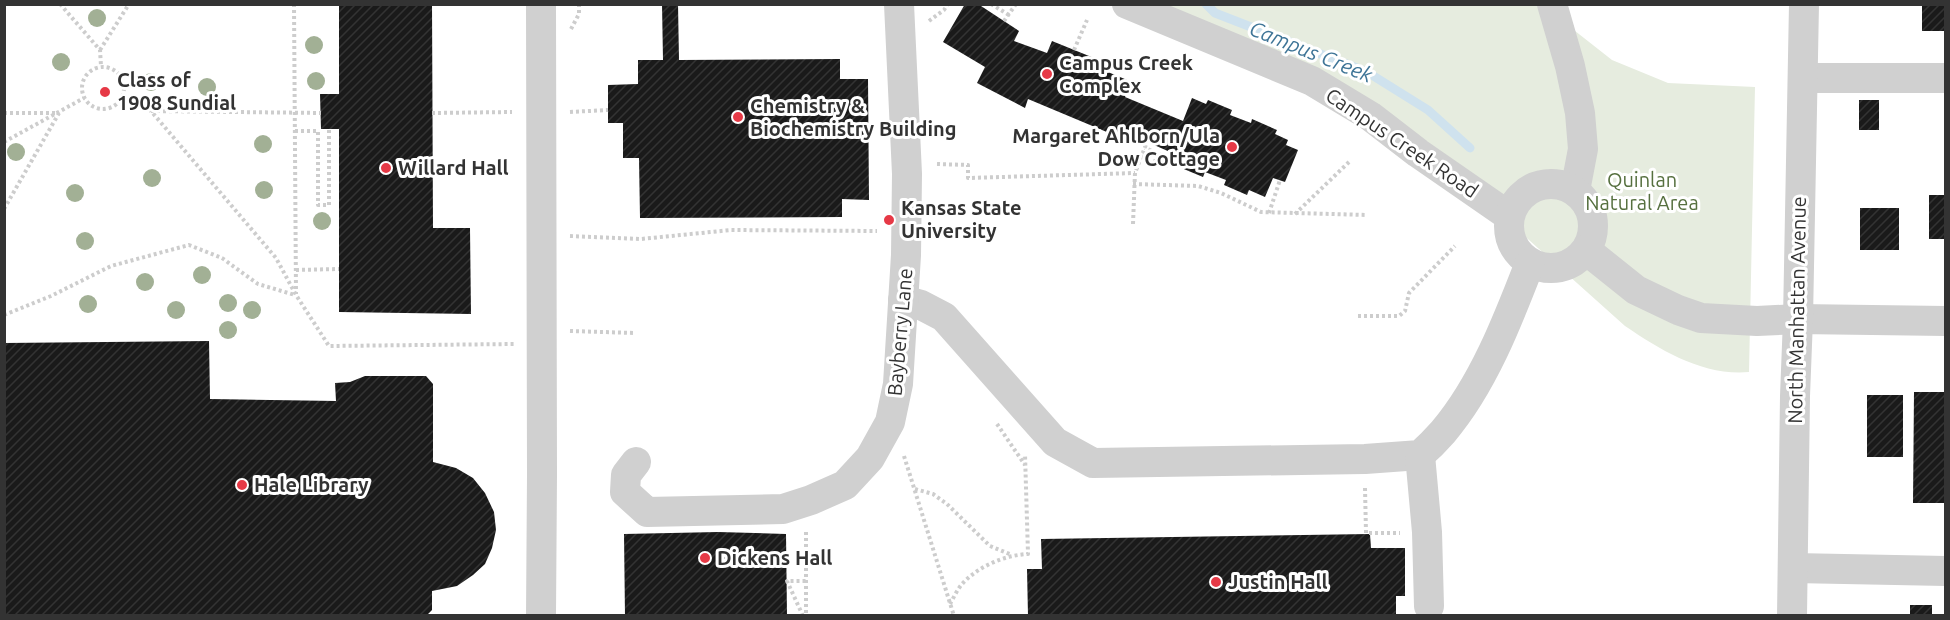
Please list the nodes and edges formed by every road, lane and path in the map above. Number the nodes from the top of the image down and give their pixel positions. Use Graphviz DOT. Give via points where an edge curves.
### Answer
graph roads {
  1 [pos="60,4"];
  2 [pos="129,4"];
  3 [pos="294,4"];
  4 [pos="541,4"];
  5 [pos="579,4"];
  6 [pos="900,4"];
  7 [pos="948,4"];
  8 [pos="991,4"];
  9 [pos="1016,4"];
  10 [pos="1127,4"];
  11 [pos="1552,4"];
  12 [pos="1804,4"];
  13 [pos="579,14"];
  14 [pos="1009,15"];
  15 [pos="1087,20"];
  16 [pos="1004,21"];
  17 [pos="928,22"];
  18 [pos="100,50"];
  19 [pos="1074,50"];
  20 [pos="101,66"];
  21 [pos="1803,78"];
  22 [pos="1946,78"];
  23 [pos="122,96"];
  24 [pos="84,98"];
  25 [pos="151,111"];
  26 [pos="501,112"];
  27 [pos="4,113"];
  28 [pos="59,113"];
  29 [pos="295,113"];
  30 [pos="321,113"];
  31 [pos="432,113"];
  32 [pos="329,129"];
  33 [pos="295,131"];
  34 [pos="4,142"];
  35 [pos="1147,142"];
  36 [pos="1145,148"];
  37 [pos="1142,156"];
  38 [pos="1348,162"];
  39 [pos="930,164"];
  40 [pos="1135,173"];
  41 [pos="1280,180"];
  42 [pos="1133,184"];
  43 [pos="1575,191"];
  44 [pos="4,209"];
  45 [pos="1269,213"];
  46 [pos="1294,215"];
  47 [pos="1366,215"];
  48 [pos="1509,216"];
  49 [pos="1133,224"];
  50 [pos="882,231"];
  51 [pos="540,236"];
  52 [pos="1455,246"];
  53 [pos="1586,250"];
  54 [pos="1530,263"];
  55 [pos="339,269"];
  56 [pos="296,270"];
  57 [pos="296,295"];
  58 [pos="903,300"];
  59 [pos="4,315"];
  60 [pos="1358,316"];
  61 [pos="1798,319"];
  62 [pos="1946,321"];
  63 [pos="540,332"];
  64 [pos="635,333"];
  65 [pos="902,448"];
  66 [pos="1420,456"];
  67 [pos="1365,459"];
  68 [pos="636,462"];
  69 [pos="1026,466"];
  70 [pos="915,489"];
  71 [pos="806,527"];
  72 [pos="1428,532"];
  73 [pos="1013,555"];
  74 [pos="1793,568"];
  75 [pos="1946,571"];
  76 [pos="806,581"];
  77 [pos="950,604"];
  78 [pos="1429,606"];
  79 [pos="541,615"];
  80 [pos="804,615"];
  81 [pos="954,615"];
  82 [pos="1792,615"];
  1 -- 18 [label="path"];
  2 -- 18 [label="path"];
  3 -- 29 [label="path"];
  4 -- 51 [label="street"];
  5 -- 13 [label="path"];
  6 -- 58 [label="street, Bayberry Lane" via="907,174"];
  7 -- 17 [label="path"];
  8 -- 14 [label="path"];
  9 -- 14 [label="path"];
  10 -- 48 [label="street, Campus Creek Road" via="1311,81 1370,116"];
  11 -- 43 [label="street" via="1580,113 1583,149"];
  12 -- 21 [label="street, North Manhattan Avenue"];
  14 -- 16 [label="path"];
  15 -- 19 [label="path"];
  18 -- 20 [label="path"];
  21 -- 22 [label="street"];
  21 -- 61 [label="street, North Manhattan Avenue"];
  23 -- 24 [label="path" via="104,109"];
  23 -- 24 [label="path" via="124,86 119,74 101,66 84,76"];
  23 -- 25 [label="path"];
  24 -- 28 [label="path"];
  25 -- 29 [label="path"];
  25 -- 57 [label="path" via="276,258"];
  26 -- 31 [label="path"];
  27 -- 28 [label="path"];
  28 -- 34 [label="path"];
  28 -- 44 [label="path"];
  29 -- 30 [label="path"];
  29 -- 33 [label="path"];
  32 -- 33 [label="path" via="329,206 318,206 318,131"];
  33 -- 56 [label="path"];
  35 -- 36 [label="path"];
  36 -- 37 [label="path"];
  36 -- 37 [label="path" via="1169,158 1166,166"];
  37 -- 40 [label="path"];
  38 -- 46 [label="path"];
  39 -- 40 [label="path" via="968,165 968,178"];
  40 -- 42 [label="path"];
  41 -- 45 [label="path"];
  42 -- 45 [label="path" via="1198,186"];
  42 -- 49 [label="path"];
  43 -- 48 [label="street" via="1548,183 1534,187 1519,198"];
  43 -- 53 [label="street" via="1592,214 1594,228"];
  45 -- 46 [label="path"];
  46 -- 47 [label="path"];
  48 -- 54 [label="street" via="1512,242 1518,254"];
  50 -- 51 [label="path" via="731,231 641,239"];
  51 -- 63 [label="street"];
  52 -- 60 [label="path" via="1409,293 1400,316"];
  53 -- 54 [label="street" via="1572,263 1558,268"];
  53 -- 61 [label="street" via="1636,290 1701,318"];
  54 -- 66 [label="street" via="1509,318 1473,389 1444,432"];
  55 -- 56 [label="path"];
  56 -- 57 [label="path"];
  57 -- 59 [label="path" via="258,284 222,258 189,245 111,266"];
  57 -- 63 [label="path" via="329,346 516,344"];
  58 -- 67 [label="street" via="944,316 1055,442 1093,463"];
  58 -- 68 [label="street, Bayberry Lane" via="898,384 890,422 870,458 844,485 783,509 647,512 625,492 626,475"];
  61 -- 62 [label="street"];
  61 -- 74 [label="street, North Manhattan Avenue"];
  63 -- 64 [label="path"];
  63 -- 79 [label="street"];
  65 -- 70 [label="path"];
  66 -- 67 [label="street"];
  66 -- 72 [label="street"];
  67 -- 72 [label="path" via="1366,533"];
  69 -- 73 [label="path" via="1028,554"];
  70 -- 73 [label="path" via="933,494 990,546"];
  70 -- 77 [label="path"];
  71 -- 76 [label="path"];
  72 -- 78 [label="street"];
  73 -- 77 [label="path" via="978,571 962,584"];
  74 -- 75 [label="street"];
  74 -- 82 [label="street, North Manhattan Avenue"];
  76 -- 80 [label="path"];
  76 -- 80 [label="path" via="787,581"];
  77 -- 81 [label="path"];
}
